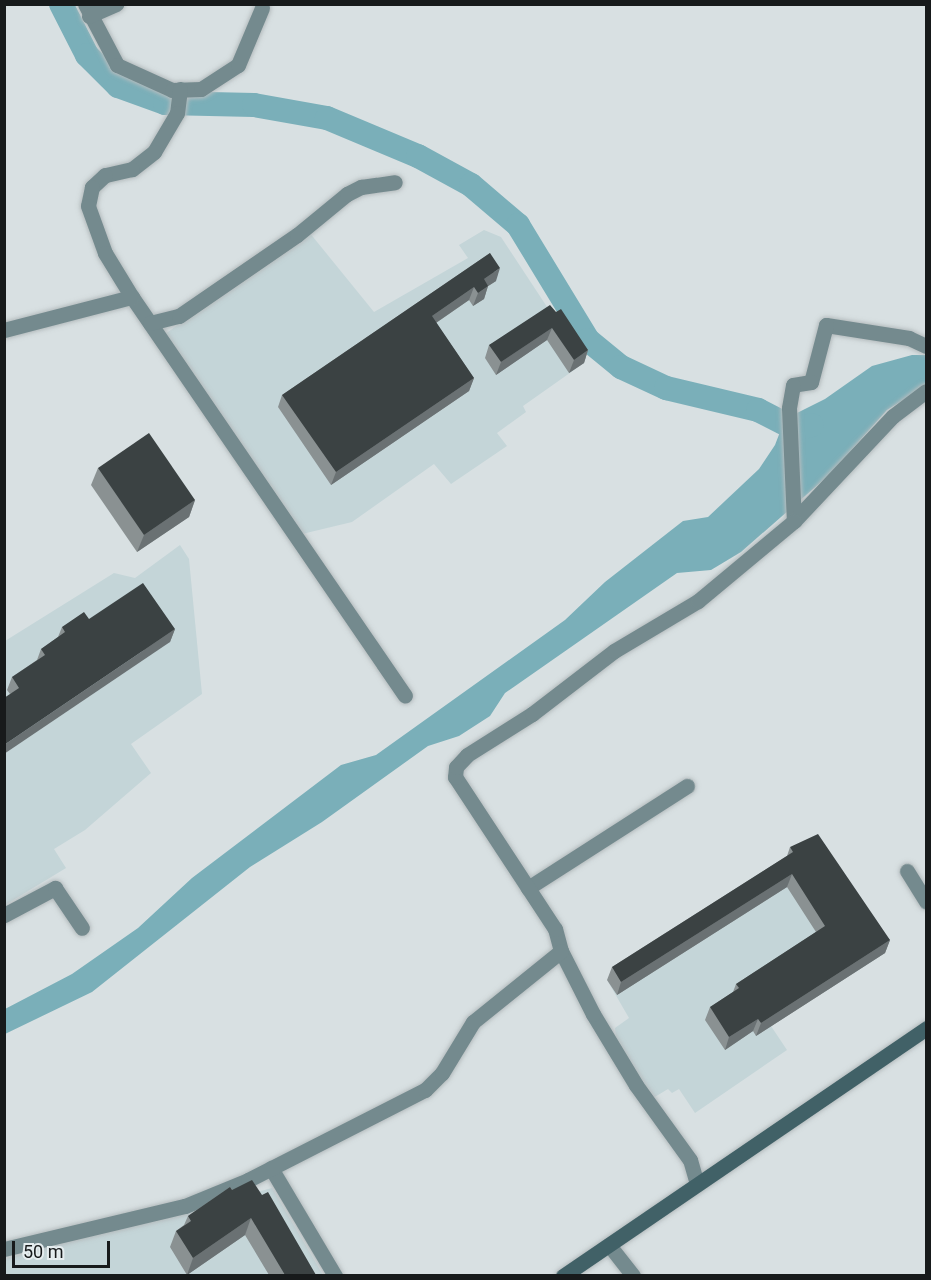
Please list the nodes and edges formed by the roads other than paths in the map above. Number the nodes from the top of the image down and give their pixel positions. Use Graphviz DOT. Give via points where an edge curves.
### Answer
graph roads {
  1 [pos="117,4"];
  2 [pos="262,8"];
  3 [pos="87,10"];
  4 [pos="179,92"];
  5 [pos="395,182"];
  6 [pos="132,297"];
  7 [pos="150,323"];
  8 [pos="4,330"];
  9 [pos="927,346"];
  10 [pos="927,391"];
  11 [pos="793,515"];
  12 [pos="405,696"];
  13 [pos="687,786"];
  14 [pos="907,871"];
  15 [pos="528,888"];
  16 [pos="927,902"];
  17 [pos="4,915"];
  18 [pos="82,928"];
  19 [pos="561,951"];
  20 [pos="927,1028"];
  21 [pos="271,1168"];
  22 [pos="697,1184"];
  23 [pos="609,1245"];
  24 [pos="4,1249"];
  25 [pos="335,1275"];
  26 [pos="564,1275"];
  27 [pos="633,1275"];
  1 -- 3 [label="street"];
  2 -- 4 [label="street" via="238,65 201,88"];
  3 -- 4 [label="street" via="117,65"];
  4 -- 6 [label="street" via="177,113 154,152 132,169 105,175 92,187 88,206 105,253"];
  5 -- 7 [label="street" via="361,187 347,194 297,235 179,316"];
  6 -- 7 [label="street"];
  6 -- 8 [label="street"];
  7 -- 12 [label="street"];
  9 -- 11 [label="street" via="909,338 826,325 811,382 793,385 789,409"];
  10 -- 11 [label="street" via="893,416"];
  11 -- 15 [label="street" via="698,601 614,651 532,714 467,754 456,767 455,777"];
  13 -- 15 [label="street"];
  14 -- 16 [label="street"];
  15 -- 19 [label="street" via="555,929"];
  17 -- 18 [label="street" via="55,888"];
  19 -- 21 [label="street" via="473,1022 442,1073 425,1090"];
  19 -- 22 [label="street" via="636,1085 690,1160"];
  20 -- 22 [label="street"];
  21 -- 24 [label="street" via="184,1206"];
  21 -- 25 [label="street"];
  22 -- 23 [label="street"];
  23 -- 26 [label="street"];
  23 -- 27 [label="street"];
}
